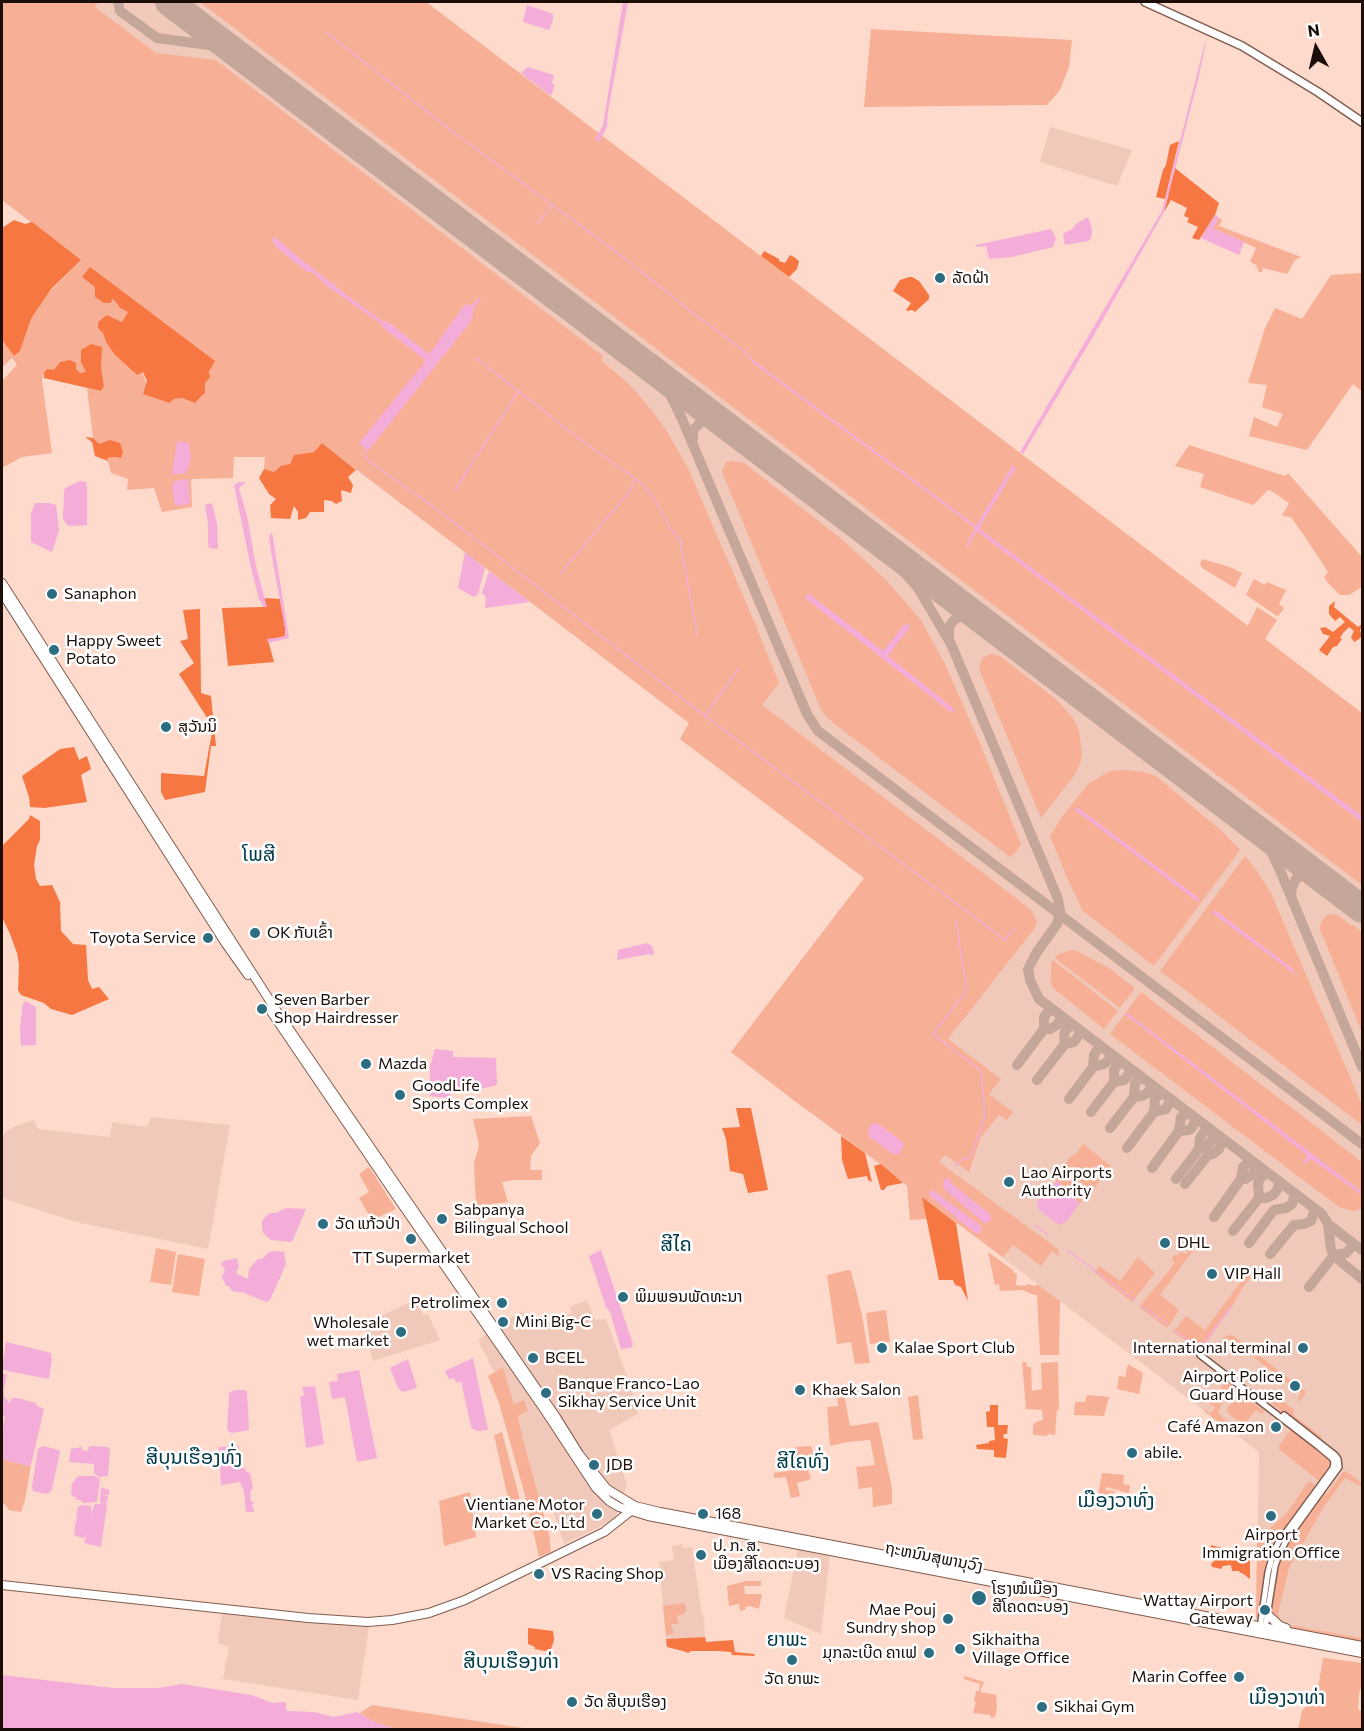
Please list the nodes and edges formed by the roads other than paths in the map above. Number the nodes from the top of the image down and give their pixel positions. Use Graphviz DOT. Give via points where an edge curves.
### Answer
graph roads {
  1 [pos="1145,2"];
  2 [pos="1362,122"];
  3 [pos="2,583"];
  4 [pos="2,593"];
  5 [pos="200,897"];
  6 [pos="1200,1355"];
  7 [pos="633,1509"];
  8 [pos="1271,1573"];
  9 [pos="2,1585"];
  10 [pos="1268,1615"];
  11 [pos="1262,1630"];
  12 [pos="1325,1639"];
  13 [pos="1362,1646"];
  14 [pos="1362,1653"];
  1 -- 2 [label="main road" via="1242,46"];
  3 -- 5 [label="highway"];
  4 -- 5 [label="highway"];
  5 -- 7 [label="highway, ຖະຫນົນສຸພານຸວົງ" via="579,1454 612,1498"];
  6 -- 8 [label="street" via="1334,1462 1323,1487 1273,1554"];
  7 -- 9 [label="highway" via="604,1532 465,1600 429,1613 384,1621 262,1613"];
  7 -- 11 [label="highway, ຖະຫນົນສຸພານຸວົງ"];
  8 -- 10 [label="street"];
  8 -- 11 [label="street"];
  10 -- 11 [label="street"];
  10 -- 12 [label="highway" via="1280,1626"];
  11 -- 12 [label="highway, ຖະຫນົນສຸພານຸວົງ"];
  11 -- 14 [label="highway, ຖະຫນົນສຸພານຸວົງ"];
  12 -- 13 [label="highway, ຖະຫນົນສຸພານຸວົງ"];
}
